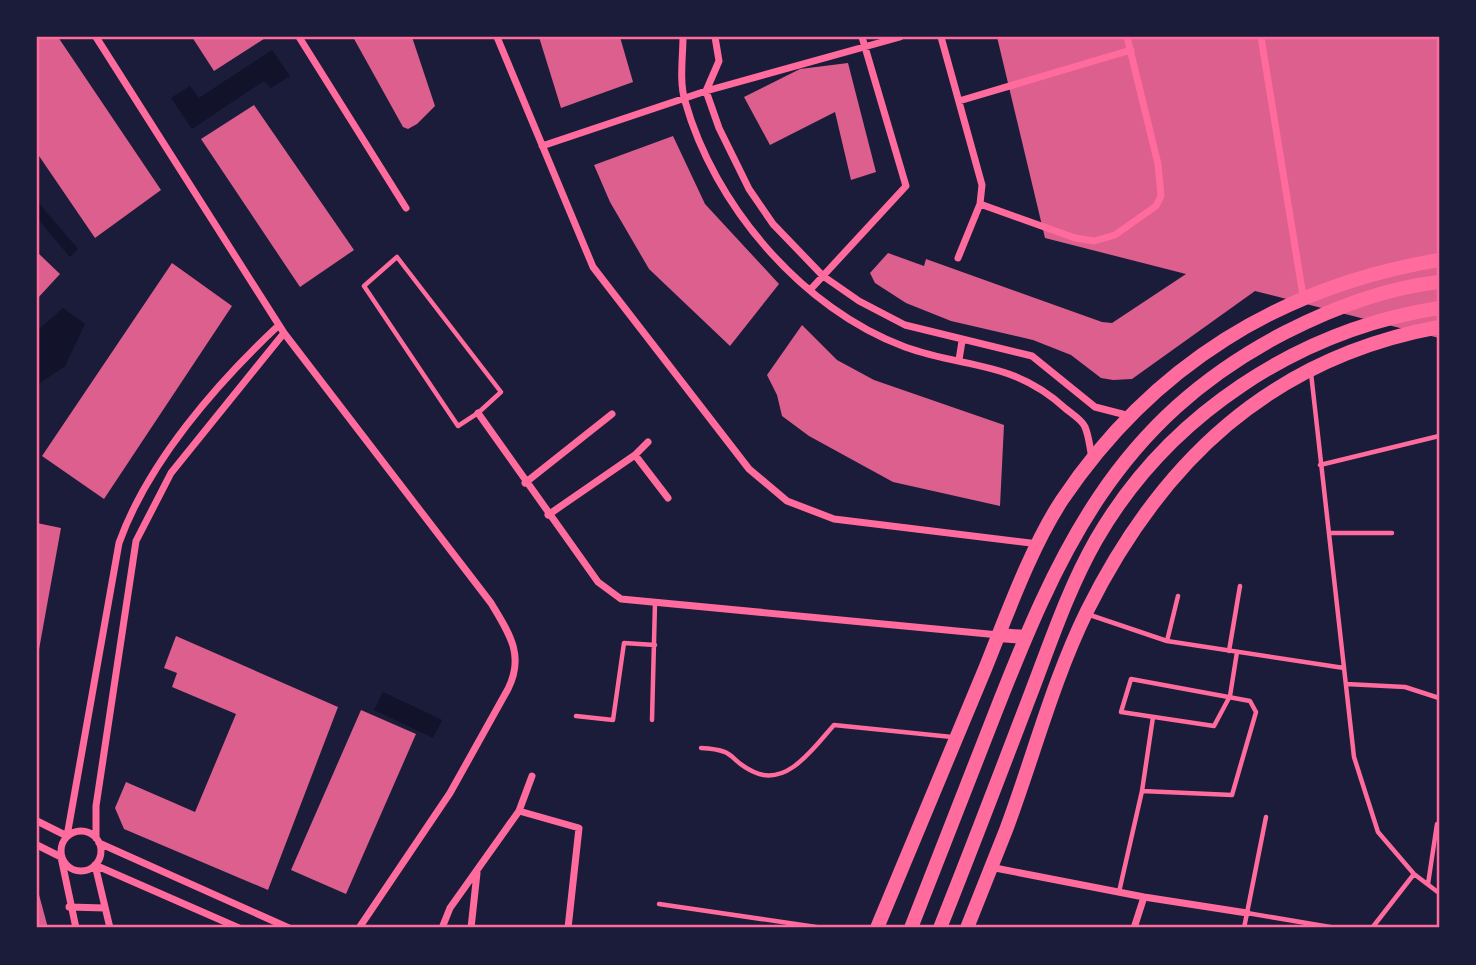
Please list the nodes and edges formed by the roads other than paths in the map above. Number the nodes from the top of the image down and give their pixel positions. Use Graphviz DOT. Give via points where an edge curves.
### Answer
graph roads {
  1 [pos="96,37"];
  2 [pos="299,37"];
  3 [pos="497,37"];
  4 [pos="682,37"];
  5 [pos="715,37"];
  6 [pos="862,37"];
  7 [pos="900,37"];
  8 [pos="941,37"];
  9 [pos="1127,37"];
  10 [pos="1261,37"];
  11 [pos="865,47"];
  12 [pos="1130,50"];
  13 [pos="706,91"];
  14 [pos="684,99"];
  15 [pos="959,101"];
  16 [pos="542,146"];
  17 [pos="980,204"];
  18 [pos="406,208"];
  19 [pos="958,258"];
  20 [pos="1439,260"];
  21 [pos="823,276"];
  22 [pos="1439,282"];
  23 [pos="810,290"];
  24 [pos="1303,296"];
  25 [pos="1439,307"];
  26 [pos="279,325"];
  27 [pos="1439,327"];
  28 [pos="284,332"];
  29 [pos="962,341"];
  30 [pos="958,360"];
  31 [pos="1310,370"];
  32 [pos="478,414"];
  33 [pos="611,414"];
  34 [pos="1131,416"];
  35 [pos="1439,436"];
  36 [pos="648,442"];
  37 [pos="635,454"];
  38 [pos="1092,459"];
  39 [pos="1320,465"];
  40 [pos="525,483"];
  41 [pos="668,498"];
  42 [pos="548,514"];
  43 [pos="1329,533"];
  44 [pos="1392,533"];
  45 [pos="1039,545"];
  46 [pos="1240,586"];
  47 [pos="1178,596"];
  48 [pos="655,603"];
  49 [pos="1086,614"];
  50 [pos="999,635"];
  51 [pos="1026,637"];
  52 [pos="1167,641"];
  53 [pos="655,645"];
  54 [pos="1048,649"];
  55 [pos="1229,651"];
  56 [pos="1237,652"];
  57 [pos="1069,658"];
  58 [pos="1344,668"];
  59 [pos="1346,684"];
  60 [pos="1230,695"];
  61 [pos="1439,698"];
  62 [pos="576,716"];
  63 [pos="1153,717"];
  64 [pos="652,719"];
  65 [pos="956,737"];
  66 [pos="701,748"];
  67 [pos="532,776"];
  68 [pos="1142,791"];
  69 [pos="519,811"];
  70 [pos="1266,817"];
  71 [pos="37,821"];
  72 [pos="1439,824"];
  73 [pos="67,836"];
  74 [pos="97,841"];
  75 [pos="37,845"];
  76 [pos="61,857"];
  77 [pos="95,865"];
  78 [pos="990,867"];
  79 [pos="477,872"];
  80 [pos="1414,874"];
  81 [pos="1428,884"];
  82 [pos="1119,893"];
  83 [pos="1439,893"];
  84 [pos="1144,897"];
  85 [pos="659,904"];
  86 [pos="69,907"];
  87 [pos="105,908"];
  88 [pos="1247,913"];
  89 [pos="76,928"];
  90 [pos="110,928"];
  91 [pos="239,928"];
  92 [pos="289,928"];
  93 [pos="359,928"];
  94 [pos="442,928"];
  95 [pos="471,928"];
  96 [pos="568,928"];
  97 [pos="823,928"];
  98 [pos="877,928"];
  99 [pos="911,928"];
  100 [pos="940,928"];
  101 [pos="967,928"];
  102 [pos="1134,928"];
  103 [pos="1244,928"];
  104 [pos="1336,928"];
  105 [pos="1372,928"];
  1 -- 26 [label="street"];
  2 -- 18 [label="street"];
  3 -- 16 [label="street"];
  4 -- 14 [label="street"];
  5 -- 13 [label="street" via="719,61"];
  6 -- 11 [label="street"];
  7 -- 11 [label="street"];
  8 -- 15 [label="street"];
  9 -- 12 [label="street"];
  10 -- 24 [label="street"];
  11 -- 13 [label="street"];
  11 -- 21 [label="street" via="905,186"];
  12 -- 15 [label="street"];
  12 -- 17 [label="street" via="1158,164 1161,196 1156,206 1115,235 1094,241"];
  13 -- 14 [label="street"];
  13 -- 21 [label="street" via="749,189 773,224"];
  14 -- 16 [label="street"];
  14 -- 23 [label="street" via="729,201 753,234"];
  15 -- 17 [label="street" via="982,185"];
  16 -- 45 [label="street" via="593,267 767,487 788,501 834,519"];
  17 -- 19 [label="street"];
  20 -- 24 [label="main road" via="1379,271"];
  21 -- 23 [label="street"];
  21 -- 29 [label="street" via="905,325"];
  22 -- 51 [label="main road" via="1374,295 1306,322 1227,366 1193,392 1107,485 1059,561"];
  23 -- 30 [label="street" via="904,347"];
  24 -- 34 [label="main road" via="1222,341"];
  25 -- 54 [label="main road" via="1405,313 1319,342 1271,366 1205,412 1138,481 1096,540"];
  26 -- 28 [label="street"];
  26 -- 73 [label="street" via="227,375 160,464 127,522"];
  27 -- 31 [label="main road" via="1373,344"];
  28 -- 74 [label="street" via="171,472 136,541 96,806"];
  28 -- 93 [label="street" via="513,637 516,672 508,689 450,793"];
  29 -- 30 [label="street"];
  29 -- 34 [label="street" via="1032,356 1095,407"];
  30 -- 38 [label="street" via="1021,376 1052,396 1085,426"];
  31 -- 39 [label="lane"];
  31 -- 49 [label="main road" via="1248,409 1179,468 1138,523"];
  32 -- 32 [label="lane" via="458,426 364,286 397,257 500,392"];
  32 -- 40 [label="street"];
  33 -- 40 [label="street"];
  34 -- 38 [label="main road"];
  35 -- 39 [label="lane"];
  36 -- 37 [label="street"];
  37 -- 41 [label="street"];
  37 -- 42 [label="street"];
  38 -- 45 [label="main road" via="1061,502"];
  39 -- 43 [label="lane"];
  40 -- 42 [label="street"];
  42 -- 48 [label="street" via="598,582 621,599"];
  43 -- 44 [label="lane"];
  43 -- 58 [label="lane"];
  45 -- 50 [label="main road"];
  46 -- 55 [label="lane"];
  47 -- 52 [label="lane"];
  48 -- 50 [label="street"];
  48 -- 53 [label="lane"];
  49 -- 52 [label="lane"];
  49 -- 57 [label="main road"];
  50 -- 51 [label="main road"];
  50 -- 65 [label="main road"];
  51 -- 99 [label="main road"];
  52 -- 55 [label="lane"];
  53 -- 62 [label="lane" via="624,642 614,720"];
  53 -- 64 [label="lane"];
  54 -- 57 [label="main road"];
  54 -- 100 [label="main road"];
  55 -- 56 [label="lane"];
  56 -- 58 [label="lane"];
  56 -- 60 [label="lane"];
  57 -- 78 [label="main road"];
  58 -- 59 [label="lane"];
  59 -- 61 [label="lane" via="1405,687"];
  59 -- 80 [label="lane" via="1363,794 1378,832"];
  60 -- 63 [label="lane" via="1214,726"];
  60 -- 63 [label="lane" via="1131,679 1121,712"];
  60 -- 68 [label="lane" via="1250,701 1256,712 1232,795"];
  63 -- 68 [label="lane"];
  65 -- 66 [label="lane" via="834,725 797,765 777,774 755,773 724,749"];
  65 -- 98 [label="main road"];
  67 -- 69 [label="street"];
  68 -- 82 [label="lane"];
  69 -- 79 [label="street"];
  69 -- 96 [label="street" via="579,828"];
  70 -- 88 [label="lane"];
  71 -- 73 [label="street"];
  72 -- 81 [label="lane"];
  73 -- 74 [label="street" via="78,831"];
  73 -- 76 [label="street"];
  74 -- 77 [label="street" via="100,855"];
  74 -- 92 [label="street"];
  75 -- 76 [label="street"];
  76 -- 77 [label="street" via="76,870"];
  76 -- 86 [label="street"];
  77 -- 87 [label="street"];
  77 -- 91 [label="street"];
  78 -- 82 [label="street"];
  78 -- 101 [label="main road"];
  79 -- 94 [label="street" via="450,908"];
  79 -- 95 [label="street"];
  80 -- 81 [label="lane"];
  80 -- 105 [label="lane"];
  81 -- 83 [label="lane"];
  82 -- 84 [label="street"];
  84 -- 88 [label="street"];
  84 -- 102 [label="street"];
  85 -- 97 [label="lane"];
  86 -- 87 [label="street"];
  86 -- 89 [label="street"];
  87 -- 90 [label="street"];
  88 -- 103 [label="lane"];
  88 -- 104 [label="lane"];
}
